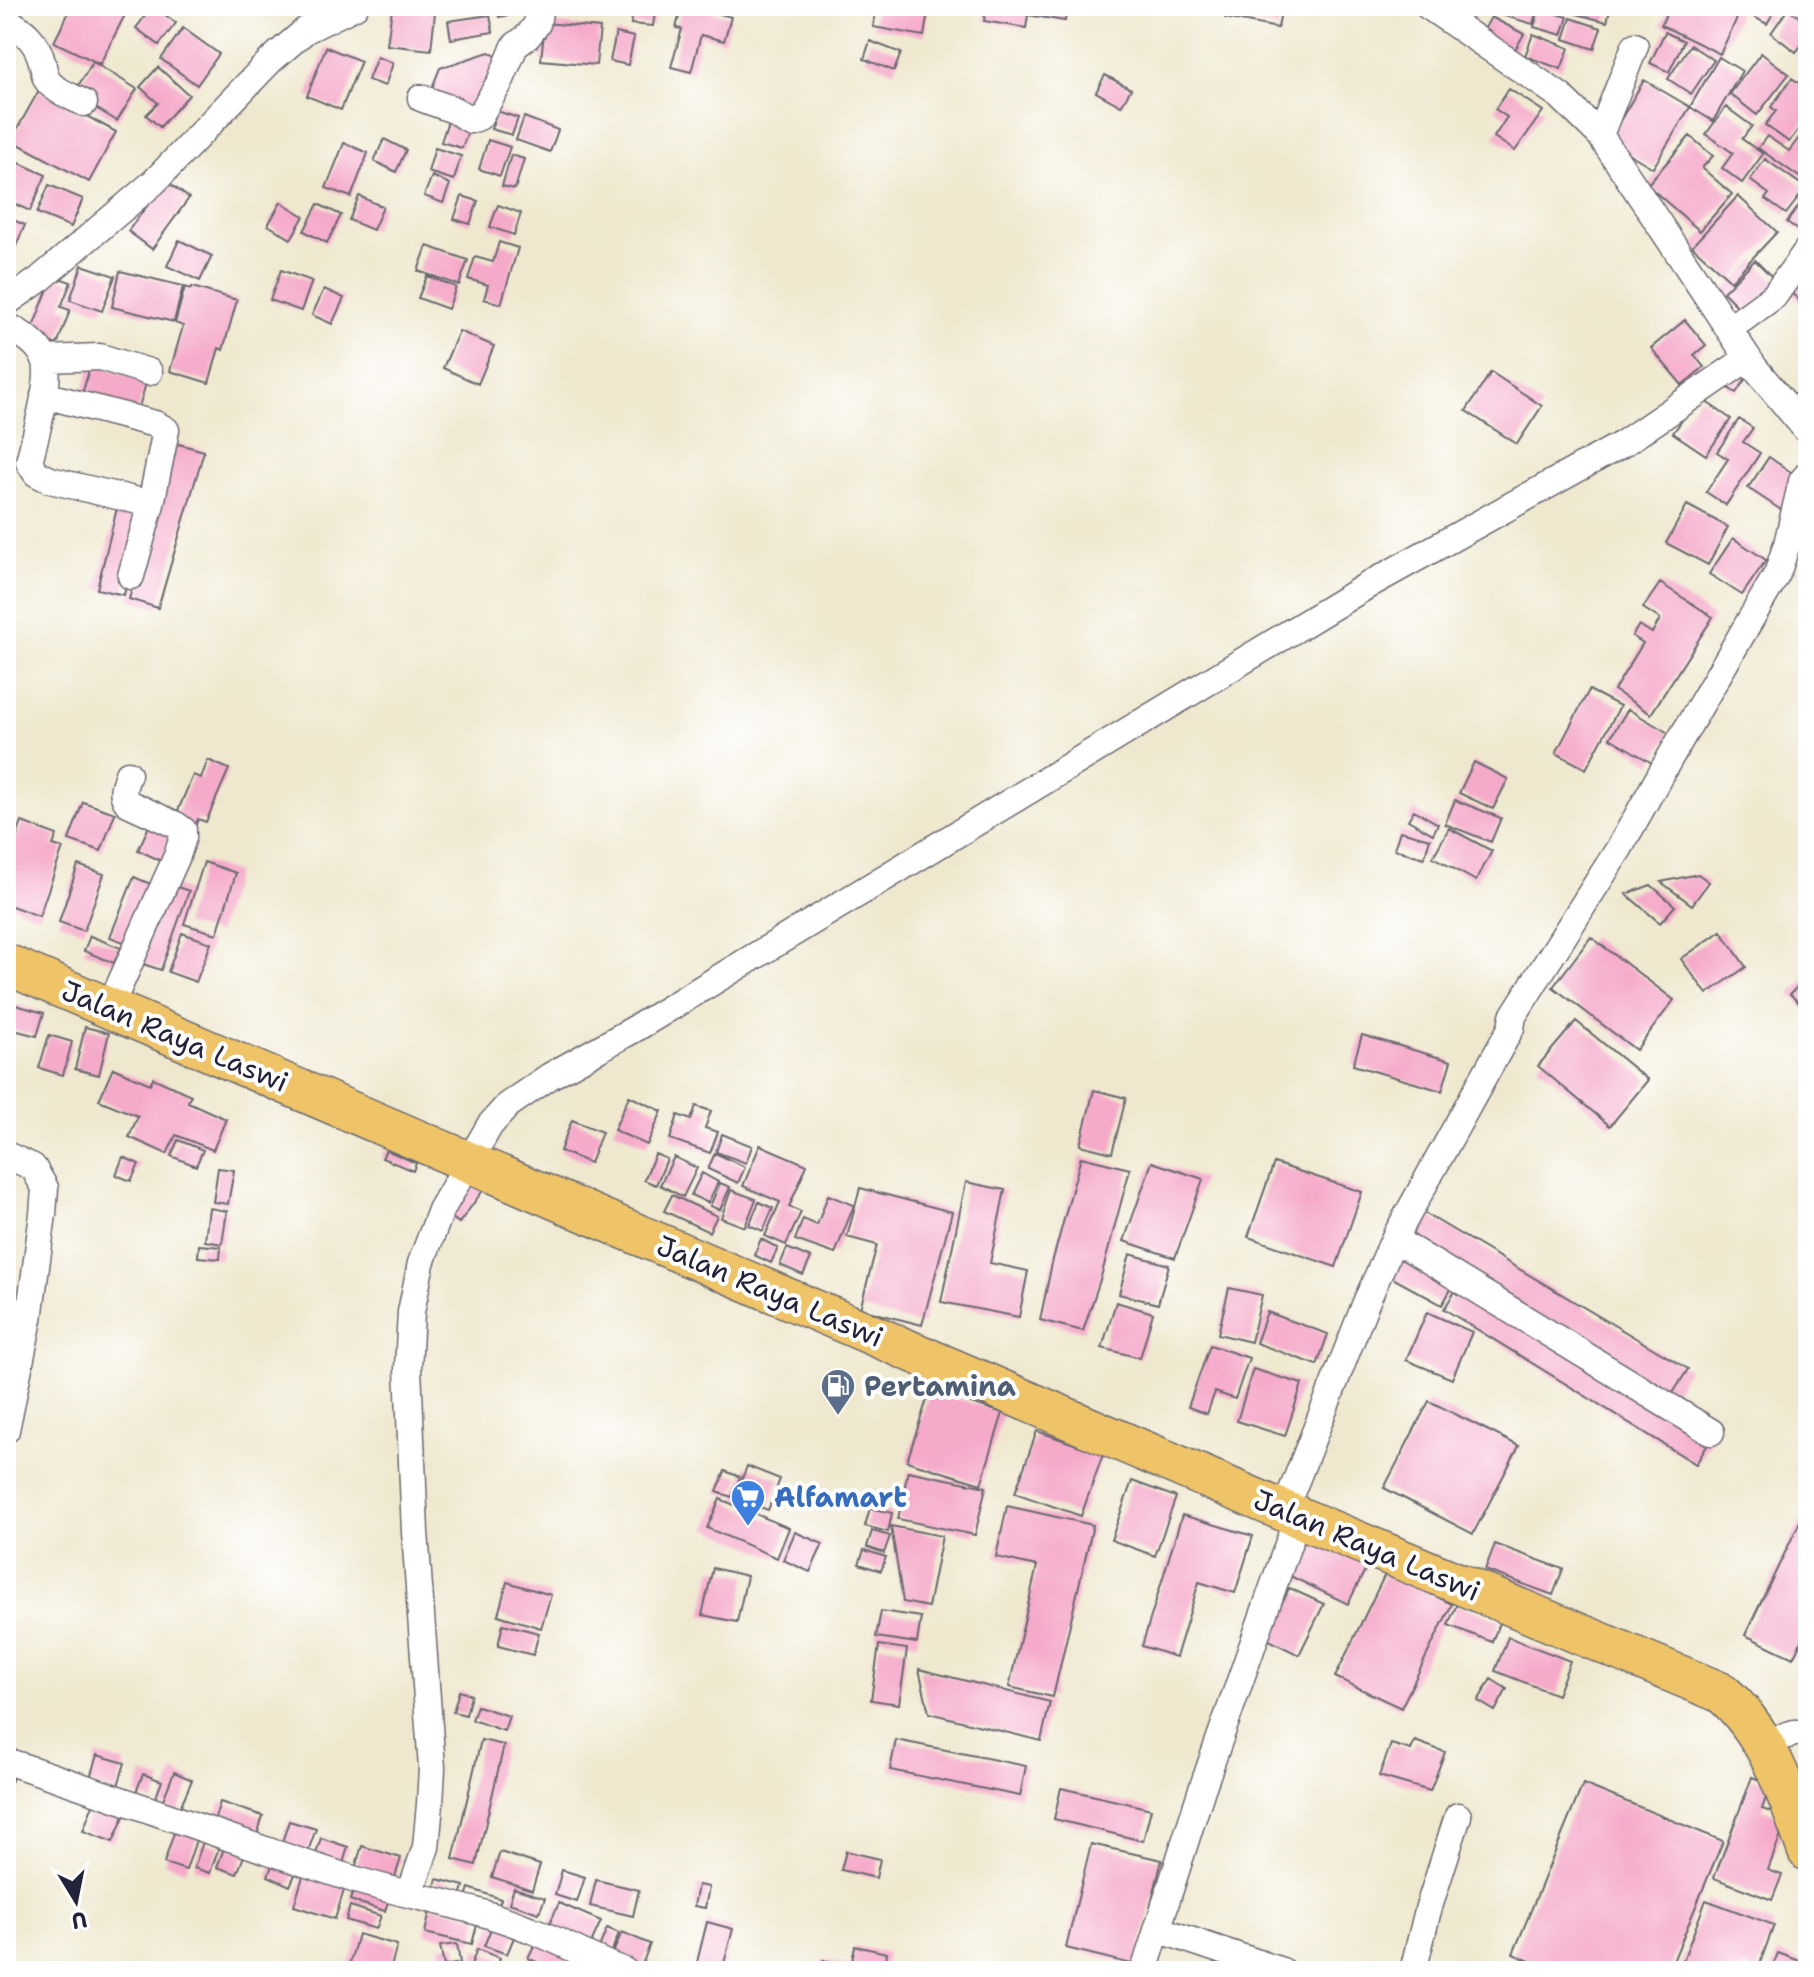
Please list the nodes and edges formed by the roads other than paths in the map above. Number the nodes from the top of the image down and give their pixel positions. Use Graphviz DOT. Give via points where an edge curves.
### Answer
graph roads {
  1 [pos="355,6"];
  2 [pos="540,6"];
  3 [pos="1428,6"];
  4 [pos="6,20"];
  5 [pos="1635,46"];
  6 [pos="421,98"];
  7 [pos="84,103"];
  8 [pos="1600,135"];
  9 [pos="1808,249"];
  10 [pos="6,303"];
  11 [pos="6,325"];
  12 [pos="1729,329"];
  13 [pos="1748,358"];
  14 [pos="46,359"];
  15 [pos="149,372"];
  16 [pos="44,395"];
  17 [pos="1808,432"];
  18 [pos="1808,474"];
  19 [pos="151,504"];
  20 [pos="131,576"];
  21 [pos="128,774"];
  22 [pos="6,964"];
  23 [pos="109,1009"];
  24 [pos="6,1155"];
  25 [pos="468,1161"];
  26 [pos="1388,1243"];
  27 [pos="18,1316"];
  28 [pos="6,1430"];
  29 [pos="1711,1432"];
  30 [pos="1284,1511"];
  31 [pos="1790,1736"];
  32 [pos="6,1761"];
  33 [pos="1458,1816"];
  34 [pos="1808,1851"];
  35 [pos="410,1894"];
  36 [pos="1157,1929"];
  37 [pos="624,1971"];
  38 [pos="1144,1971"];
  39 [pos="1282,1971"];
  40 [pos="1413,1971"];
  1 -- 10 [label="street" via="306,30 154,182"];
  2 -- 6 [label="street" via="537,24 515,46 479,117 471,120"];
  3 -- 8 [label="street" via="1560,96"];
  4 -- 7 [label="street" via="31,38 52,86"];
  5 -- 8 [label="street"];
  8 -- 12 [label="street"];
  9 -- 12 [label="street" via="1774,296"];
  11 -- 14 [label="street" via="31,339"];
  12 -- 13 [label="street"];
  13 -- 17 [label="street"];
  13 -- 25 [label="street" via="1624,443 1370,584 550,1076 508,1105"];
  14 -- 15 [label="street" via="100,357"];
  14 -- 16 [label="street"];
  16 -- 19 [label="street" via="29,462 36,473"];
  16 -- 19 [label="street" via="166,430"];
  18 -- 26 [label="street" via="1777,574 1620,847 1513,1016 1511,1028"];
  19 -- 20 [label="street"];
  21 -- 23 [label="street" via="122,790 128,803 176,825 183,837"];
  22 -- 23 [label="main road, Jalan Raya Laswi"];
  23 -- 25 [label="main road, Jalan Raya Laswi"];
  24 -- 27 [label="street" via="33,1167 45,1188"];
  25 -- 30 [label="main road, Jalan Raya Laswi"];
  25 -- 35 [label="street" via="441,1210 421,1263 411,1312 408,1383 432,1768 426,1847"];
  26 -- 29 [label="street"];
  26 -- 30 [label="street"];
  27 -- 28 [label="street"];
  30 -- 31 [label="main road, Jalan Raya Laswi" via="1722,1693"];
  30 -- 36 [label="street"];
  31 -- 34 [label="main road, Jalan Raya Laswi" via="1780,1777"];
  32 -- 35 [label="street" via="275,1854"];
  33 -- 40 [label="street"];
  35 -- 37 [label="street" via="530,1929"];
  36 -- 38 [label="street"];
  36 -- 39 [label="street"];
}
